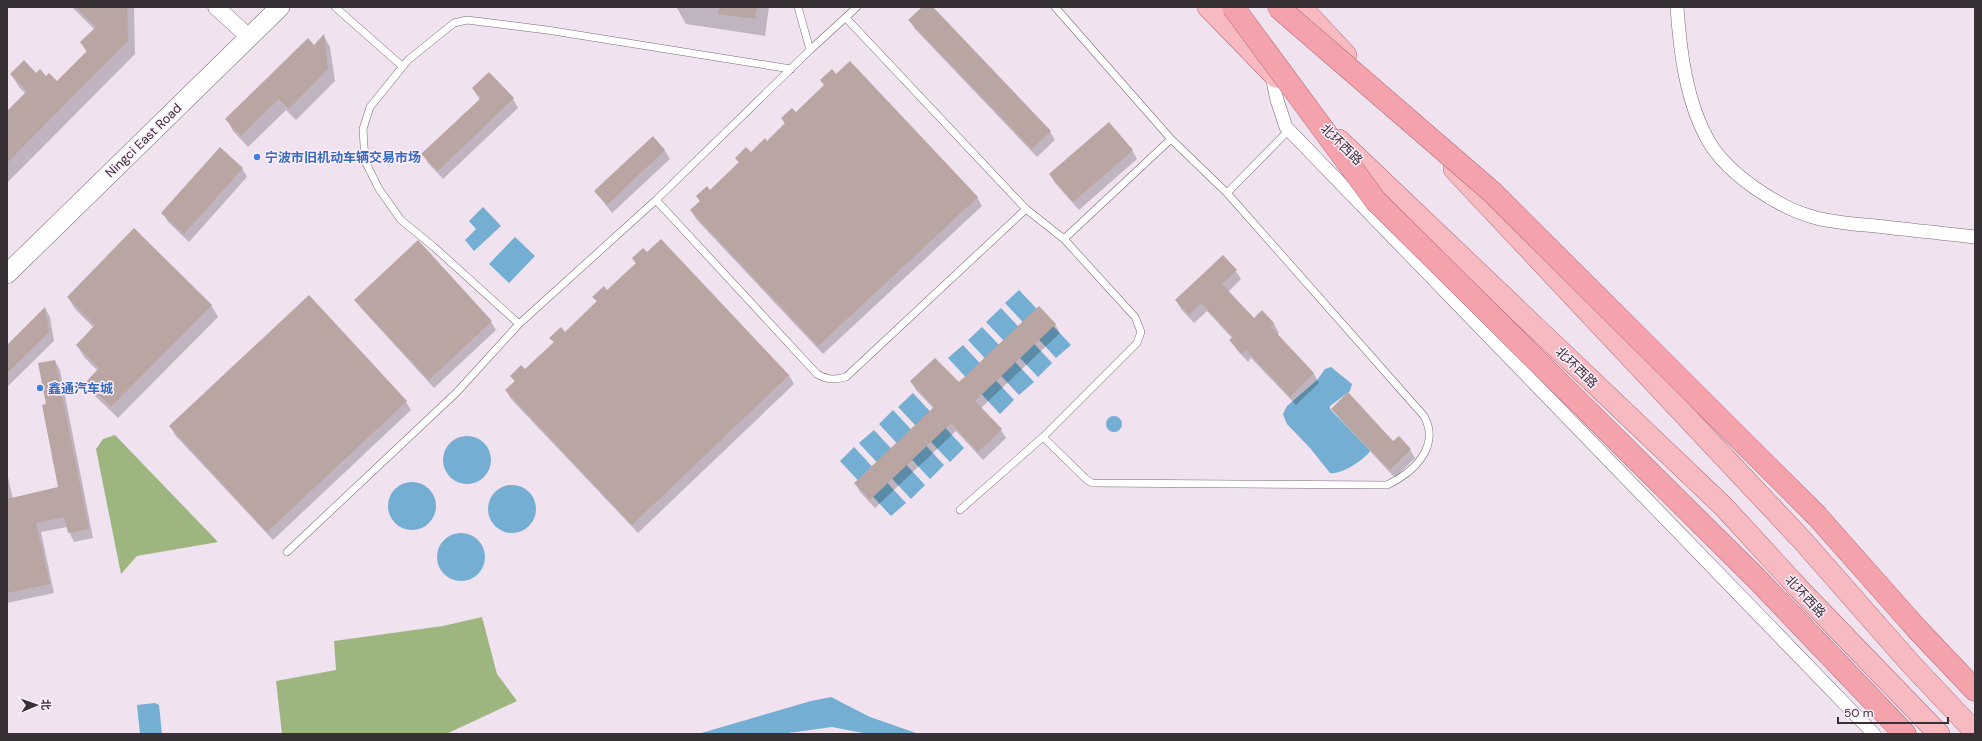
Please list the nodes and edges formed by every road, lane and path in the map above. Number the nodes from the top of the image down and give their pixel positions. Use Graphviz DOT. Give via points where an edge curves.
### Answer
graph roads {
  1 [pos="216,7"];
  2 [pos="280,7"];
  3 [pos="336,7"];
  4 [pos="798,7"];
  5 [pos="857,7"];
  6 [pos="1055,7"];
  7 [pos="1208,7"];
  8 [pos="1232,7"];
  9 [pos="1278,7"];
  10 [pos="1301,7"];
  11 [pos="1677,7"];
  12 [pos="846,18"];
  13 [pos="249,37"];
  14 [pos="810,50"];
  15 [pos="402,66"];
  16 [pos="791,69"];
  17 [pos="1271,72"];
  18 [pos="1289,130"];
  19 [pos="1171,140"];
  20 [pos="1227,193"];
  21 [pos="656,200"];
  22 [pos="1026,209"];
  23 [pos="1975,237"];
  24 [pos="1064,239"];
  25 [pos="7,274"];
  26 [pos="519,324"];
  27 [pos="1043,437"];
  28 [pos="960,510"];
  29 [pos="287,552"];
  30 [pos="1975,690"];
  31 [pos="1975,732"];
  32 [pos="1874,734"];
  33 [pos="1905,734"];
  34 [pos="1939,734"];
  1 -- 13 [label="street"];
  2 -- 13 [label="main road, Ningci East Road"];
  3 -- 15 [label="lane"];
  4 -- 14 [label="lane"];
  5 -- 12 [label="lane"];
  6 -- 19 [label="lane"];
  7 -- 17 [label="main road, 北环西路"];
  8 -- 33 [label="highway, bridge" via="1376,201 1756,578"];
  9 -- 30 [label="highway, bridge" via="1492,192 1818,516"];
  10 -- 31 [label="main road" via="1804,541 1910,663"];
  11 -- 23 [label="street" via="1680,46 1694,106 1709,142 1744,179 1791,210 1813,217 1837,222"];
  12 -- 14 [label="lane"];
  12 -- 22 [label="lane"];
  13 -- 25 [label="main road, Ningci East Road"];
  14 -- 16 [label="lane"];
  15 -- 16 [label="lane" via="454,22 467,20 547,30"];
  15 -- 26 [label="lane" via="370,107 363,129 365,161 379,190 401,220"];
  16 -- 21 [label="lane"];
  17 -- 18 [label="street" via="1277,100"];
  17 -- 34 [label="main road, 北环西路" via="1324,126 1724,507"];
  18 -- 20 [label="lane"];
  18 -- 32 [label="street"];
  19 -- 20 [label="lane"];
  19 -- 24 [label="lane"];
  20 -- 27 [label="lane" via="1424,416 1428,422 1429,441 1424,456 1398,479 1387,485 1092,483"];
  21 -- 22 [label="lane" via="817,374 826,379 846,377"];
  21 -- 26 [label="lane"];
  22 -- 24 [label="lane"];
  24 -- 27 [label="lane" via="1135,317 1141,332 1137,344"];
  26 -- 29 [label="lane" via="456,393"];
  27 -- 28 [label="lane"];
}
